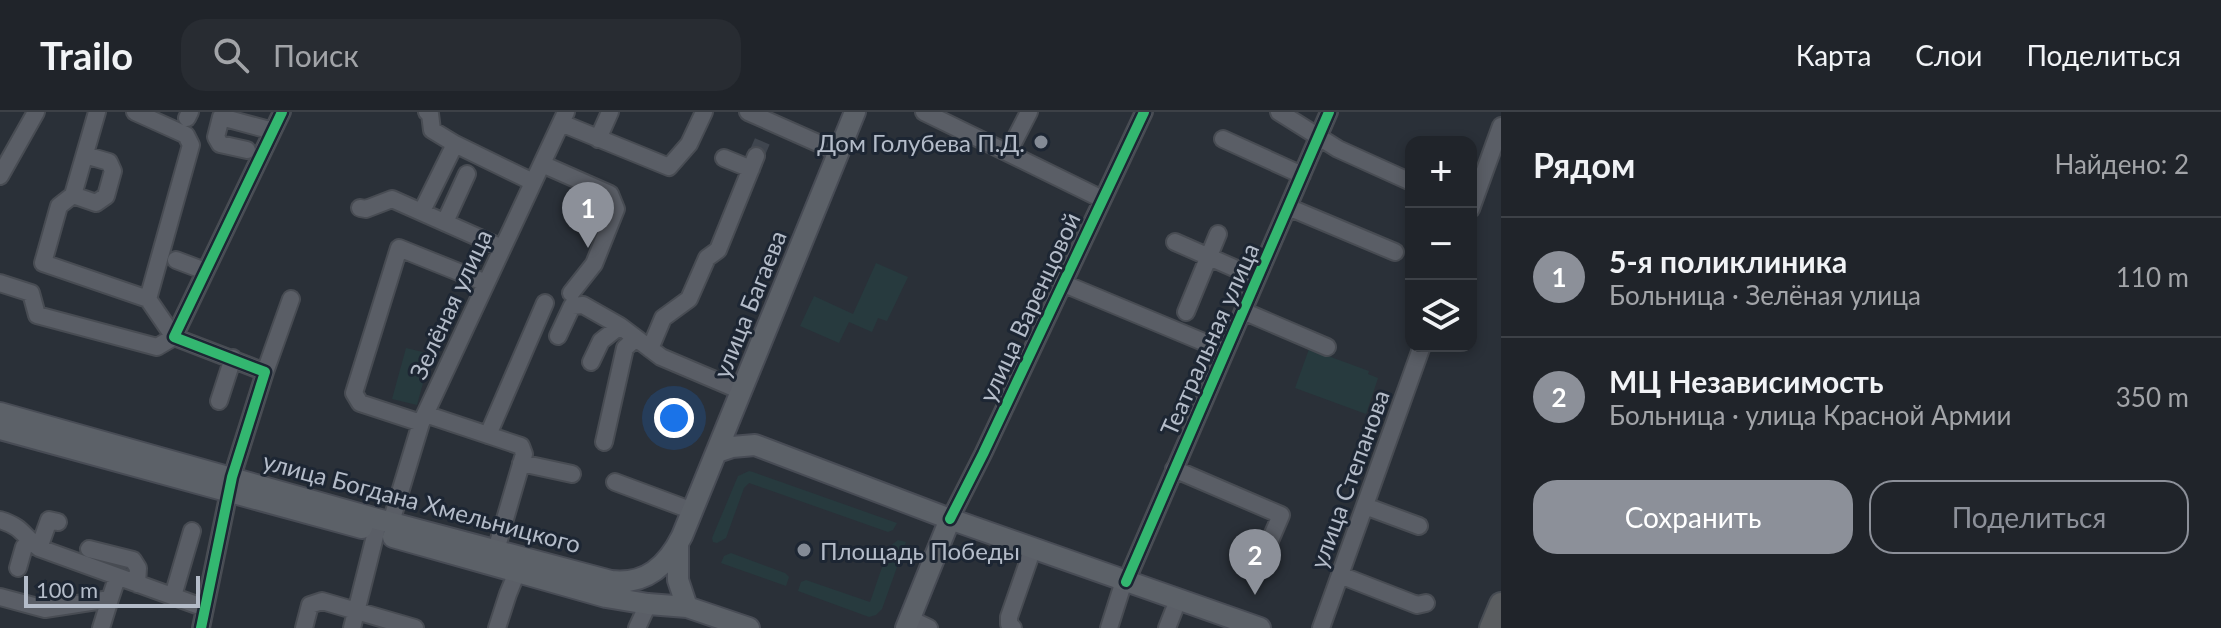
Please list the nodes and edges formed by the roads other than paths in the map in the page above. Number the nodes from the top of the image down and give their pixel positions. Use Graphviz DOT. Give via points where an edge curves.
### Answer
graph roads {
  1 [pos="36,112"];
  2 [pos="97,112"];
  3 [pos="135,112"];
  4 [pos="282,112"];
  5 [pos="427,112"];
  6 [pos="610,112"];
  7 [pos="704,112"];
  8 [pos="748,112"];
  9 [pos="855,112"];
  10 [pos="924,112"];
  11 [pos="1029,112"];
  12 [pos="1144,112"];
  13 [pos="1279,112"];
  14 [pos="1329,112"];
  15 [pos="222,115"];
  16 [pos="564,118"];
  17 [pos="1501,126"];
  18 [pos="273,131"];
  19 [pos="1320,135"];
  20 [pos="598,139"];
  21 [pos="1223,139"];
  22 [pos="455,144"];
  23 [pos="247,150"];
  24 [pos="838,152"];
  25 [pos="1008,153"];
  26 [pos="85,155"];
  27 [pos="5,156"];
  28 [pos="724,158"];
  29 [pos="542,164"];
  30 [pos="467,174"];
  31 [pos="1302,175"];
  32 [pos="0,176"];
  33 [pos="1405,179"];
  34 [pos="533,182"];
  35 [pos="73,195"];
  36 [pos="1102,199"];
  37 [pos="1288,207"];
  38 [pos="360,208"];
  39 [pos="1471,208"];
  40 [pos="422,211"];
  41 [pos="445,222"];
  42 [pos="1218,234"];
  43 [pos="1175,242"];
  44 [pos="502,248"];
  45 [pos="1395,252"];
  46 [pos="1209,257"];
  47 [pos="176,260"];
  48 [pos="205,271"];
  49 [pos="1257,278"];
  50 [pos="0,283"];
  51 [pos="486,283"];
  52 [pos="1062,283"];
  53 [pos="571,293"];
  54 [pos="148,299"];
  55 [pos="291,299"];
  56 [pos="545,303"];
  57 [pos="1243,311"];
  58 [pos="1186,312"];
  59 [pos="620,326"];
  60 [pos="558,336"];
  61 [pos="174,337"];
  62 [pos="636,338"];
  63 [pos="1327,347"];
  64 [pos="650,349"];
  65 [pos="1225,351"];
  66 [pos="1420,352"];
  67 [pos="233,358"];
  68 [pos="591,362"];
  69 [pos="265,372"];
  70 [pos="741,391"];
  71 [pos="219,401"];
  72 [pos="0,413"];
  73 [pos="423,419"];
  74 [pos="0,429"];
  75 [pos="488,435"];
  76 [pos="604,442"];
  77 [pos="755,445"];
  78 [pos="717,452"];
  79 [pos="521,463"];
  80 [pos="1174,469"];
  81 [pos="572,474"];
  82 [pos="615,482"];
  83 [pos="231,485"];
  84 [pos="1365,506"];
  85 [pos="693,511"];
  86 [pos="950,519"];
  87 [pos="0,520"];
  88 [pos="58,522"];
  89 [pos="1419,526"];
  90 [pos="383,527"];
  91 [pos="192,531"];
  92 [pos="678,544"];
  93 [pos="35,545"];
  94 [pos="1033,548"];
  95 [pos="89,549"];
  96 [pos="496,550"];
  97 [pos="1266,550"];
  98 [pos="18,568"];
  99 [pos="517,572"];
  100 [pos="1340,575"];
  101 [pos="117,578"];
  102 [pos="1125,581"];
  103 [pos="137,584"];
  104 [pos="173,596"];
  105 [pos="0,597"];
  106 [pos="110,599"];
  107 [pos="1178,600"];
  108 [pos="1426,603"];
  109 [pos="648,604"];
  110 [pos="1501,604"];
  111 [pos="687,607"];
  112 [pos="205,608"];
  113 [pos="356,610"];
  114 [pos="1226,622"];
  115 [pos="915,625"];
  116 [pos="101,628"];
  117 [pos="201,628"];
  118 [pos="304,628"];
  119 [pos="352,628"];
  120 [pos="415,628"];
  121 [pos="497,628"];
  122 [pos="637,628"];
  123 [pos="749,628"];
  124 [pos="1013,628"];
  125 [pos="1109,628"];
  126 [pos="1167,628"];
  127 [pos="1260,628"];
  128 [pos="1321,628"];
  129 [pos="1491,628"];
  1 -- 27 [label="street"];
  2 -- 26 [label="street"];
  3 -- 54 [label="street" via="186,135 191,145"];
  4 -- 18 [label="street"];
  5 -- 22 [label="street" via="432,130"];
  6 -- 20 [label="street"];
  7 -- 20 [label="street" via="689,144 669,167"];
  8 -- 24 [label="street" via="768,129"];
  9 -- 24 [label="main road, улица Багаева"];
  10 -- 25 [label="street"];
  11 -- 25 [label="street"];
  12 -- 36 [label="street, улица Варенцовой"];
  13 -- 19 [label="street"];
  14 -- 19 [label="street, Театральная улица"];
  15 -- 18 [label="street"];
  15 -- 23 [label="street" via="216,137 220,144"];
  16 -- 20 [label="street"];
  16 -- 29 [label="street, Зелёная улица"];
  17 -- 39 [label="street"];
  18 -- 48 [label="street"];
  19 -- 31 [label="street, Театральная улица"];
  19 -- 33 [label="street" via="1338,149"];
  21 -- 31 [label="street"];
  22 -- 34 [label="street"];
  22 -- 40 [label="street"];
  24 -- 70 [label="main road, улица Багаева"];
  25 -- 36 [label="street"];
  26 -- 35 [label="street"];
  26 -- 35 [label="street" via="109,162 113,171 106,196 96,203"];
  27 -- 32 [label="street"];
  28 -- 64 [label="street" via="754,162 718,250 707,258 689,299 663,318"];
  29 -- 34 [label="street, Зелёная улица"];
  29 -- 53 [label="street" via="610,194 616,209 594,264"];
  30 -- 41 [label="street"];
  31 -- 37 [label="street, Театральная улица"];
  34 -- 44 [label="street, Зелёная улица"];
  35 -- 54 [label="street" via="59,206 43,263"];
  36 -- 52 [label="street, улица Варенцовой"];
  37 -- 45 [label="street"];
  37 -- 49 [label="street, Театральная улица"];
  38 -- 40 [label="street" via="392,199"];
  40 -- 41 [label="street"];
  41 -- 44 [label="street"];
  42 -- 46 [label="street"];
  43 -- 46 [label="street"];
  44 -- 51 [label="street, Зелёная улица"];
  46 -- 49 [label="street"];
  46 -- 58 [label="street"];
  47 -- 48 [label="street"];
  48 -- 61 [label="street"];
  49 -- 57 [label="street, Театральная улица"];
  50 -- 61 [label="street" via="31,293 37,315 157,347"];
  51 -- 73 [label="street, Зелёная улица"];
  51 -- 73 [label="street" via="399,248 354,393 360,403"];
  52 -- 65 [label="street"];
  52 -- 86 [label="street, улица Варенцовой"];
  54 -- 61 [label="street"];
  55 -- 69 [label="street"];
  56 -- 75 [label="street"];
  57 -- 63 [label="street"];
  57 -- 65 [label="street, Театральная улица"];
  59 -- 60 [label="street" via="583,305 572,306"];
  59 -- 62 [label="street"];
  59 -- 68 [label="street" via="601,341"];
  61 -- 67 [label="street"];
  62 -- 64 [label="street"];
  62 -- 76 [label="street" via="625,348"];
  64 -- 70 [label="street"];
  65 -- 80 [label="street, Театральная улица"];
  66 -- 84 [label="street, улица Степанова"];
  67 -- 69 [label="street"];
  67 -- 71 [label="street"];
  69 -- 83 [label="street"];
  70 -- 77 [label="main road" via="735,418"];
  70 -- 78 [label="main road, улица Багаева"];
  72 -- 83 [label="main road, улица Богдана Хмельницкого"];
  73 -- 75 [label="street"];
  73 -- 90 [label="street, Зелёная улица"];
  74 -- 83 [label="main road, улица Богдана Хмельницкого"];
  75 -- 79 [label="street" via="521,446"];
  77 -- 78 [label="main road"];
  77 -- 86 [label="main road"];
  78 -- 85 [label="main road, улица Багаева"];
  79 -- 81 [label="street"];
  79 -- 96 [label="street"];
  80 -- 97 [label="street" via="1281,515"];
  80 -- 102 [label="street, Театральная улица"];
  82 -- 85 [label="street"];
  83 -- 90 [label="main road, улица Богдана Хмельницкого"];
  83 -- 112 [label="street"];
  84 -- 89 [label="street"];
  84 -- 100 [label="street, улица Степанова"];
  85 -- 92 [label="main road, улица Багаева"];
  86 -- 94 [label="main road"];
  86 -- 115 [label="main road, улица Варенцовой"];
  87 -- 93 [label="street" via="16,525"];
  88 -- 93 [label="street" via="49,520"];
  90 -- 96 [label="main road, улица Богдана Хмельницкого"];
  90 -- 99 [label="main road, улица Богдана Хмельницкого"];
  90 -- 113 [label="street, Зелёная улица"];
  91 -- 104 [label="street"];
  92 -- 96 [label="main road, улица Богдана Хмельницкого" via="662,567 625,582"];
  92 -- 111 [label="main road, улица Багаева" via="678,580"];
  93 -- 98 [label="street" via="24,547"];
  93 -- 101 [label="street"];
  94 -- 102 [label="main road"];
  94 -- 124 [label="street" via="1009,617"];
  95 -- 103 [label="street" via="133,560"];
  99 -- 109 [label="main road, улица Богдана Хмельницкого"];
  99 -- 121 [label="street"];
  100 -- 108 [label="street" via="1417,605"];
  100 -- 128 [label="street, улица Степанова"];
  101 -- 103 [label="street"];
  101 -- 106 [label="street"];
  102 -- 107 [label="main road"];
  102 -- 125 [label="street, Театральная улица"];
  103 -- 104 [label="street"];
  104 -- 112 [label="street"];
  105 -- 106 [label="street" via="45,609"];
  106 -- 116 [label="street"];
  107 -- 114 [label="main road"];
  107 -- 126 [label="street"];
  109 -- 111 [label="main road, улица Богдана Хмельницкого"];
  109 -- 122 [label="street"];
  110 -- 129 [label="highway"];
  111 -- 123 [label="main road, улица Богдана Хмельницкого"];
  112 -- 117 [label="street"];
  113 -- 118 [label="street" via="322,601 310,605"];
  113 -- 119 [label="street, Зелёная улица"];
  113 -- 120 [label="street"];
  114 -- 127 [label="main road"];
}
